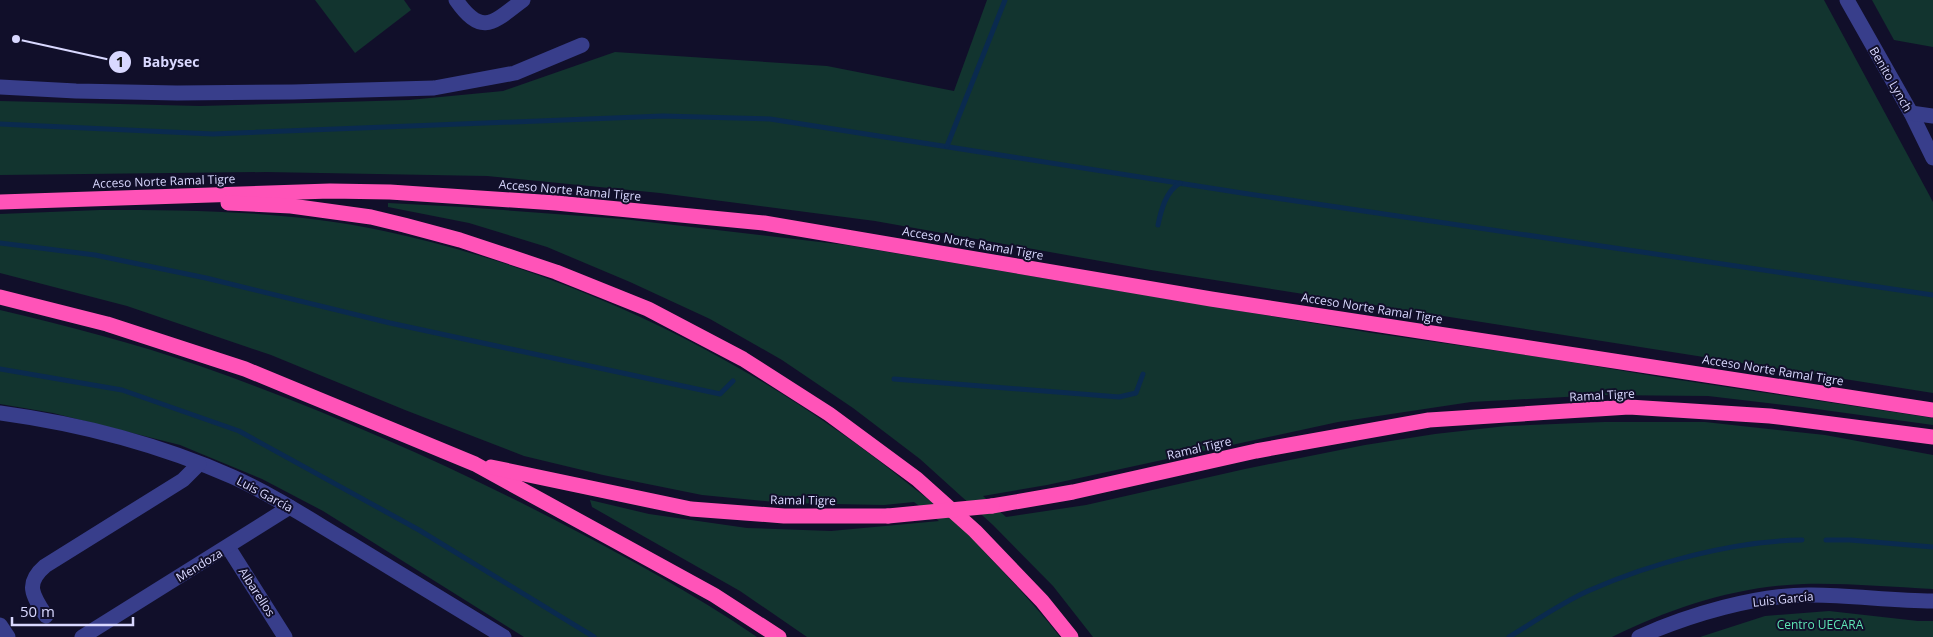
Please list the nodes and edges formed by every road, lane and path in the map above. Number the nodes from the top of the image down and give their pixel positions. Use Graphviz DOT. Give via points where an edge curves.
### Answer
graph roads {
  1 [pos="456,0"];
  2 [pos="524,0"];
  3 [pos="1847,0"];
  4 [pos="582,45"];
  5 [pos="0,87"];
  6 [pos="1911,113"];
  7 [pos="1933,116"];
  8 [pos="1933,158"];
  9 [pos="127,197"];
  10 [pos="0,202"];
  11 [pos="0,297"];
  12 [pos="1933,410"];
  13 [pos="0,412"];
  14 [pos="1933,437"];
  15 [pos="199,464"];
  16 [pos="475,464"];
  17 [pos="290,507"];
  18 [pos="228,548"];
  19 [pos="1933,601"];
  20 [pos="46,616"];
  21 [pos="0,625"];
  22 [pos="8,637"];
  23 [pos="82,637"];
  24 [pos="285,637"];
  25 [pos="504,637"];
  26 [pos="779,637"];
  27 [pos="1071,637"];
  28 [pos="1639,637"];
  1 -- 2 [label="street" via="467,15 486,24 502,17"];
  3 -- 6 [label="street, Benito Lynch"];
  4 -- 5 [label="street" via="515,73 434,88 177,93"];
  6 -- 7 [label="street"];
  6 -- 8 [label="street, Benito Lynch"];
  9 -- 10 [label="highway, Acceso Norte Ramal Tigre"];
  9 -- 12 [label="highway, Acceso Norte Ramal Tigre" via="390,192 556,203 764,223 1211,299"];
  9 -- 27 [label="highway" via="292,206 370,218 478,246 556,272 648,309 782,384 829,414 917,480 976,531"];
  11 -- 16 [label="highway" via="106,324 245,369"];
  13 -- 15 [label="street, Luis García" via="113,434"];
  14 -- 16 [label="highway, Ramal Tigre, bridge" via="1770,416 1629,407 1429,420 1256,451 1073,492 992,506 888,516 784,516 691,509"];
  15 -- 17 [label="street, Luis García" via="233,477"];
  15 -- 20 [label="street" via="182,480 37,573 32,586 33,596"];
  16 -- 26 [label="highway" via="714,595"];
  17 -- 18 [label="street, Mendoza"];
  17 -- 25 [label="street, Luis García"];
  18 -- 23 [label="street, Mendoza"];
  18 -- 24 [label="street, Albarellos"];
  19 -- 28 [label="street, Luis García" via="1810,595 1768,598 1695,616"];
  21 -- 22 [label="street"];
}
